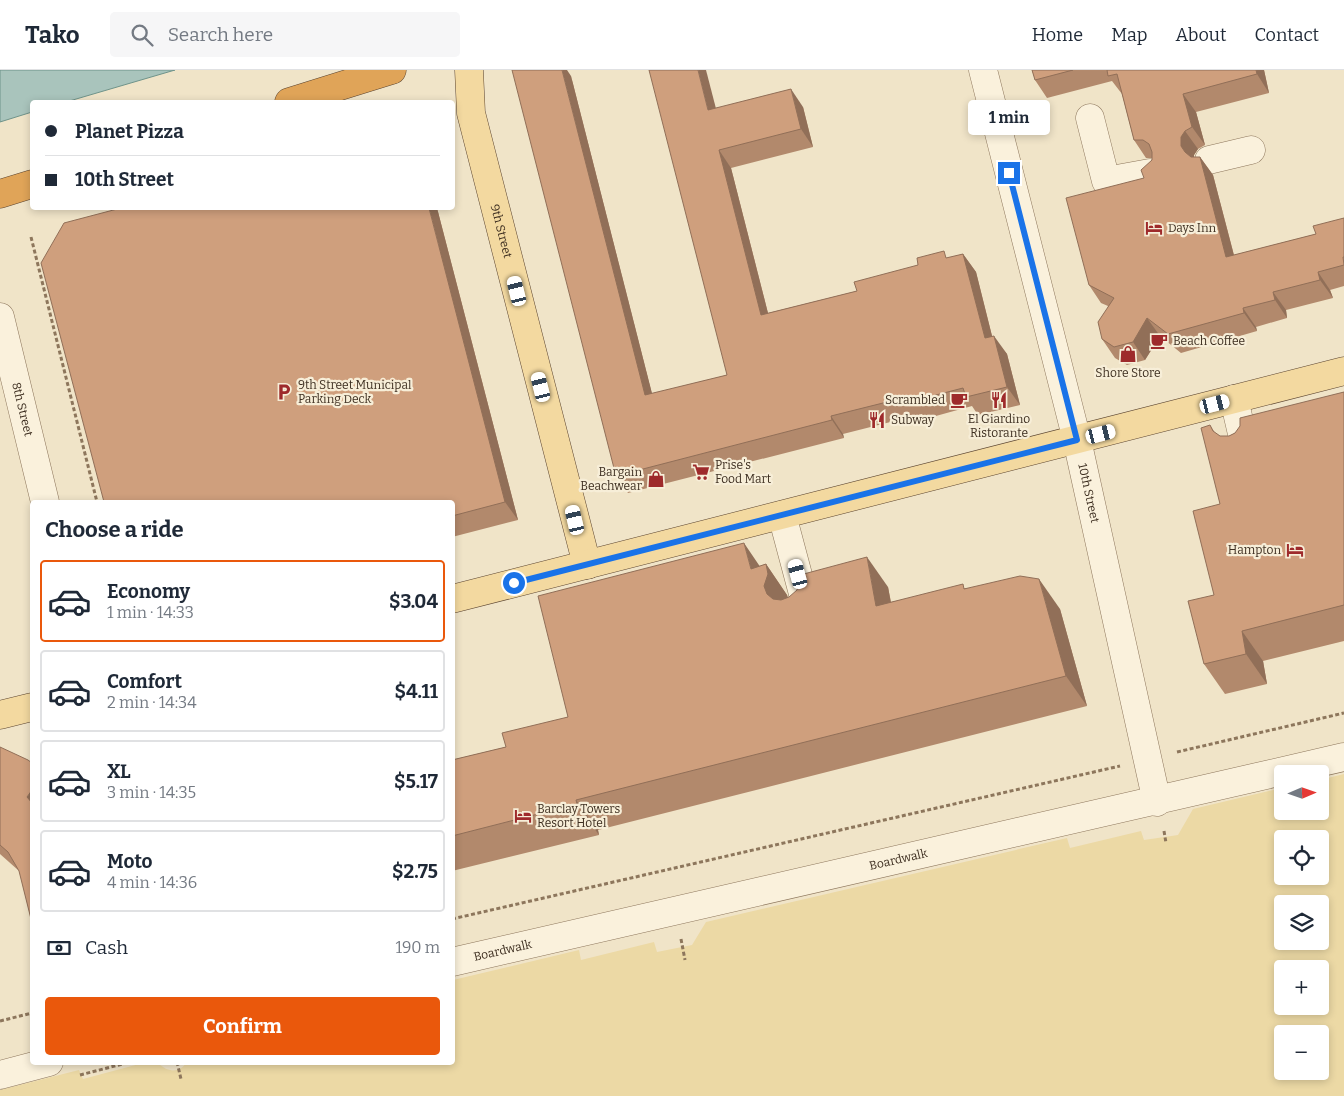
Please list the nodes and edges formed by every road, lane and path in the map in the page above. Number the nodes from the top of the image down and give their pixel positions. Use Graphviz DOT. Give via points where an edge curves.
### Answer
graph roads {
  1 [pos="392,70"];
  2 [pos="469,70"];
  3 [pos="983,70"];
  4 [pos="295,100"];
  5 [pos="1090,118"];
  6 [pos="1251,150"];
  7 [pos="1209,160"];
  8 [pos="1150,173"];
  9 [pos="30,185"];
  10 [pos="0,194"];
  11 [pos="31,237"];
  12 [pos="0,317"];
  13 [pos="3,345"];
  14 [pos="1344,371"];
  15 [pos="1234,399"];
  16 [pos="1077,440"];
  17 [pos="1246,451"];
  18 [pos="44,500"];
  19 [pos="97,500"];
  20 [pos="782,515"];
  21 [pos="587,565"];
  22 [pos="455,598"];
  23 [pos="801,615"];
  24 [pos="30,707"];
  25 [pos="1344,713"];
  26 [pos="0,715"];
  27 [pos="1344,757"];
  28 [pos="1147,760"];
  29 [pos="1157,802"];
  30 [pos="455,918"];
  31 [pos="680,932"];
  32 [pos="685,960"];
  33 [pos="455,961"];
  34 [pos="30,1014"];
  35 [pos="0,1022"];
  36 [pos="38,1065"];
  37 [pos="118,1065"];
  38 [pos="177,1065"];
  39 [pos="0,1075"];
  40 [pos="80,1075"];
  41 [pos="181,1079"];
  1 -- 4 [label="highway"];
  2 -- 21 [label="main road, 9th Street" via="471,113"];
  3 -- 16 [label="street, 10th Street"];
  5 -- 8 [label="street" via="1106,181"];
  6 -- 7 [label="street"];
  9 -- 10 [label="highway"];
  11 -- 19 [label="path"];
  12 -- 13 [label="street, 8th Street"];
  13 -- 18 [label="street, 8th Street"];
  14 -- 15 [label="main road"];
  15 -- 16 [label="main road"];
  15 -- 17 [label="street"];
  16 -- 20 [label="main road"];
  16 -- 28 [label="street, 10th Street"];
  20 -- 21 [label="main road"];
  20 -- 23 [label="street" via="806,605 806,612"];
  21 -- 22 [label="main road"];
  24 -- 26 [label="main road"];
  25 -- 28 [label="path"];
  27 -- 29 [label="street, Boardwalk"];
  28 -- 29 [label="street, 10th Street"];
  28 -- 30 [label="path"];
  29 -- 33 [label="street, Boardwalk"];
  31 -- 32 [label="path"];
  34 -- 35 [label="path"];
  36 -- 39 [label="street"];
  37 -- 40 [label="path"];
  38 -- 41 [label="path"];
}
